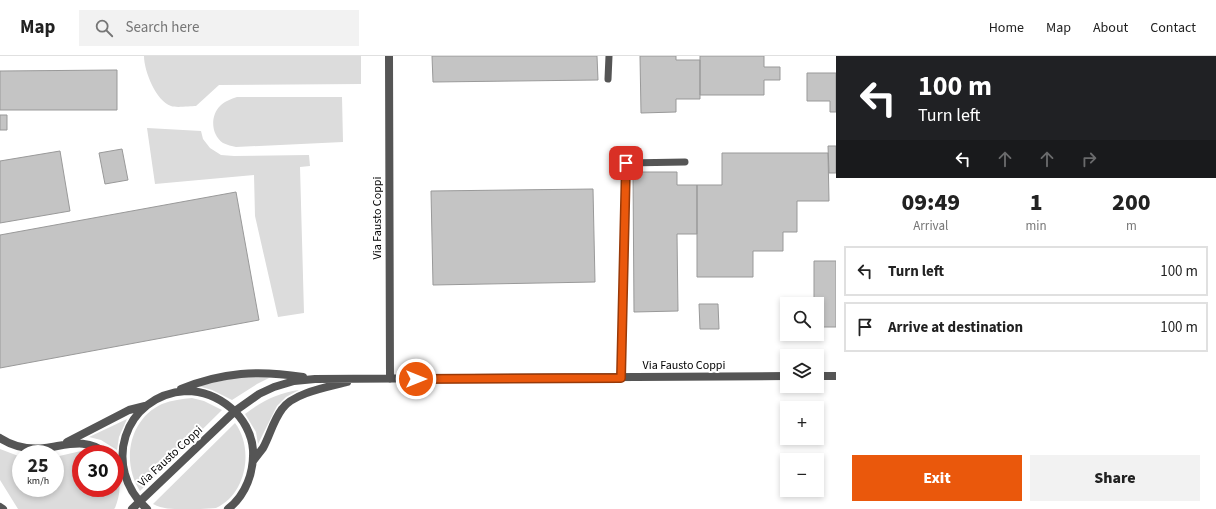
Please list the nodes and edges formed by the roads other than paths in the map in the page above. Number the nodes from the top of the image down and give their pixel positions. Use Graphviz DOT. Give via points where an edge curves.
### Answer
graph roads {
  1 [pos="389,56"];
  2 [pos="609,56"];
  3 [pos="608,79"];
  4 [pos="685,162"];
  5 [pos="780,376"];
  6 [pos="824,376"];
  7 [pos="836,376"];
  8 [pos="621,378"];
  9 [pos="315,379"];
  10 [pos="355,379"];
  11 [pos="390,379"];
  12 [pos="175,392"];
  13 [pos="146,406"];
  14 [pos="235,411"];
  15 [pos="0,438"];
  16 [pos="65,444"];
  17 [pos="91,445"];
  18 [pos="123,445"];
  19 [pos="253,461"];
  20 [pos="124,474"];
  21 [pos="139,502"];
  22 [pos="0,506"];
  23 [pos="231,508"];
  24 [pos="3,509"];
  25 [pos="132,509"];
  26 [pos="147,509"];
  1 -- 11 [label="street, Via Fausto Coppi"];
  2 -- 3 [label="lane"];
  4 -- 8 [label="lane" via="626,163"];
  5 -- 8 [label="street, Via Fausto Coppi"];
  6 -- 7 [label="street"];
  8 -- 11 [label="street, Via Fausto Coppi"];
  9 -- 10 [label="street, Via Fausto Coppi"];
  9 -- 12 [label="street, Via Fausto Coppi" via="276,373 248,373 201,381"];
  9 -- 14 [label="street, Via Fausto Coppi" via="274,386"];
  10 -- 11 [label="street, Via Fausto Coppi"];
  10 -- 19 [label="street" via="303,395 282,408"];
  12 -- 13 [label="street, Via Fausto Coppi" via="159,397"];
  12 -- 14 [label="street, Via Fausto Coppi" via="193,391 206,394"];
  13 -- 16 [label="street, Via Fausto Coppi" via="129,410"];
  13 -- 18 [label="street, Via Fausto Coppi" via="128,429"];
  14 -- 19 [label="street, Via Fausto Coppi" via="249,433"];
  14 -- 21 [label="street, Via Fausto Coppi"];
  15 -- 16 [label="street" via="16,446 29,448"];
  16 -- 17 [label="street"];
  19 -- 23 [label="street, Via Fausto Coppi" via="250,478"];
  20 -- 21 [label="street, Via Fausto Coppi"];
  21 -- 25 [label="street, Via Fausto Coppi"];
  21 -- 26 [label="street, Via Fausto Coppi"];
  22 -- 24 [label="street"];
}
